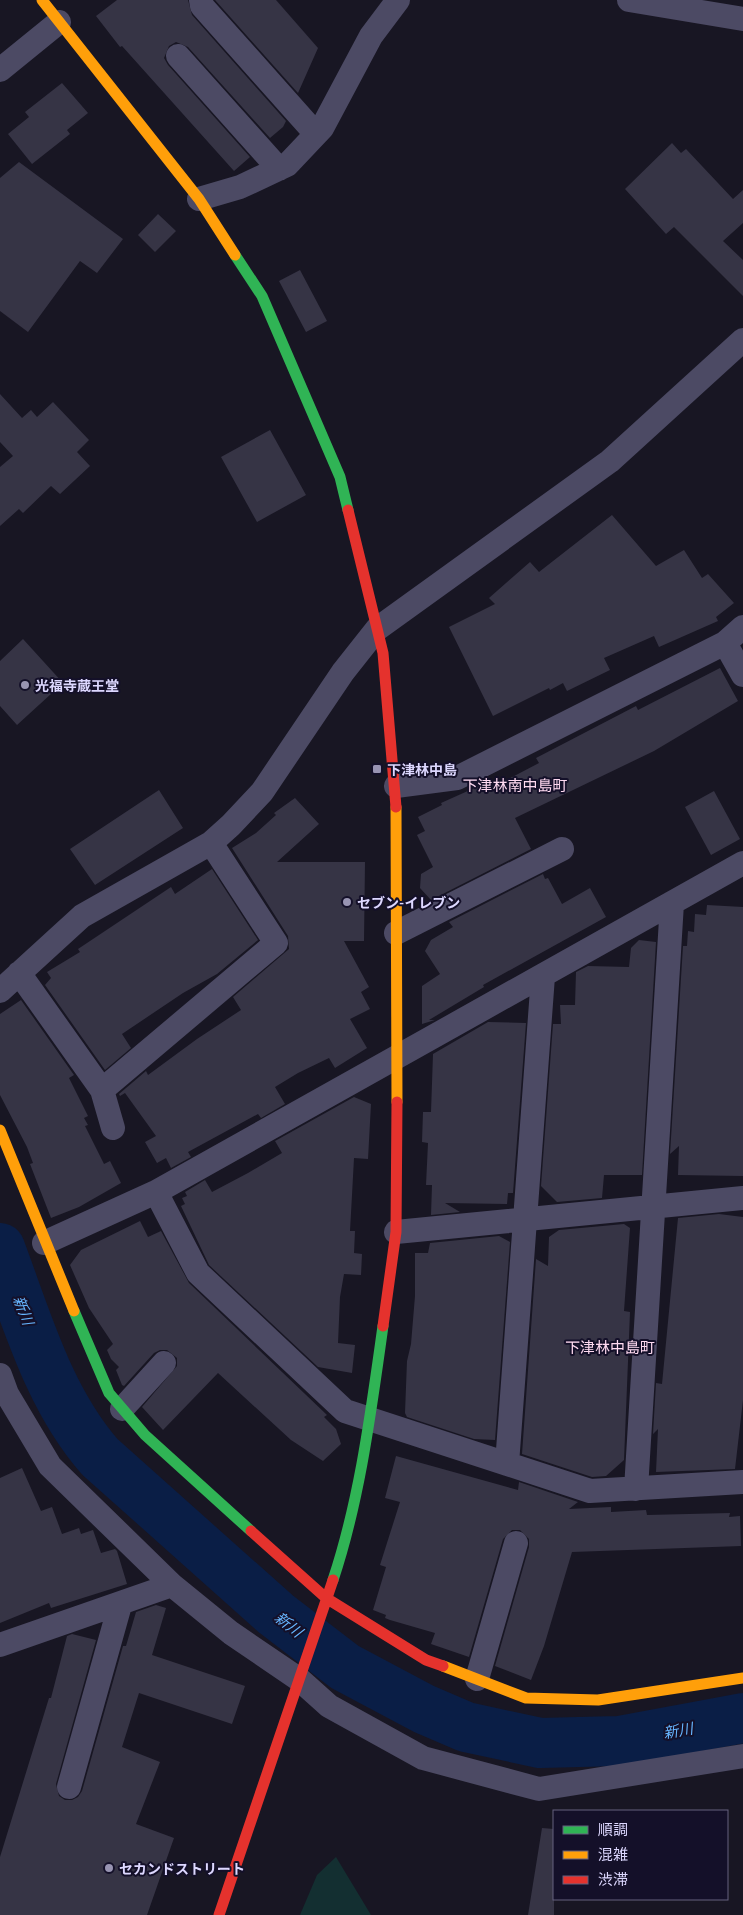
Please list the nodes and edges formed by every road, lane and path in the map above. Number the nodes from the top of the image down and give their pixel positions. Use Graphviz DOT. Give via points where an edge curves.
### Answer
graph roads {
  1 [pos="42,0"];
  2 [pos="201,0"];
  3 [pos="398,0"];
  4 [pos="629,0"];
  5 [pos="743,19"];
  6 [pos="58,22"];
  7 [pos="178,56"];
  8 [pos="0,70"];
  9 [pos="316,134"];
  10 [pos="279,168"];
  11 [pos="199,199"];
  12 [pos="743,340"];
  13 [pos="743,627"];
  14 [pos="377,628"];
  15 [pos="725,643"];
  16 [pos="743,675"];
  17 [pos="396,786"];
  18 [pos="211,843"];
  19 [pos="562,849"];
  20 [pos="743,863"];
  21 [pos="672,903"];
  22 [pos="396,933"];
  23 [pos="19,973"];
  24 [pos="543,976"];
  25 [pos="0,991"];
  26 [pos="398,1057"];
  27 [pos="102,1090"];
  28 [pos="114,1128"];
  29 [pos="0,1130"];
  30 [pos="156,1192"];
  31 [pos="743,1198"];
  32 [pos="654,1207"];
  33 [pos="525,1220"];
  34 [pos="396,1232"];
  35 [pos="44,1243"];
  36 [pos="164,1362"];
  37 [pos="0,1375"];
  38 [pos="122,1408"];
  39 [pos="370,1420"];
  40 [pos="507,1464"];
  41 [pos="743,1482"];
  42 [pos="636,1489"];
  43 [pos="516,1543"];
  44 [pos="172,1585"];
  45 [pos="326,1598"];
  46 [pos="120,1605"];
  47 [pos="0,1645"];
  48 [pos="303,1672"];
  49 [pos="743,1678"];
  50 [pos="477,1679"];
  51 [pos="743,1756"];
  52 [pos="69,1787"];
  53 [pos="219,1915"];
  1 -- 6 [label="street"];
  2 -- 9 [label="street" via="202,6"];
  3 -- 9 [label="street" via="371,36"];
  4 -- 5 [label="street"];
  6 -- 8 [label="street"];
  6 -- 11 [label="street"];
  7 -- 10 [label="street"];
  9 -- 10 [label="street" via="287,165"];
  10 -- 11 [label="street" via="240,187"];
  11 -- 14 [label="street" via="262,296 340,477"];
  12 -- 14 [label="street" via="610,461"];
  13 -- 15 [label="street"];
  14 -- 17 [label="street" via="383,653"];
  14 -- 18 [label="street" via="343,672 262,792"];
  15 -- 16 [label="street"];
  15 -- 17 [label="street" via="457,778"];
  17 -- 22 [label="street"];
  18 -- 23 [label="street" via="82,916"];
  18 -- 27 [label="street" via="276,943"];
  19 -- 22 [label="street"];
  20 -- 21 [label="street"];
  21 -- 24 [label="street"];
  21 -- 32 [label="street"];
  22 -- 26 [label="street"];
  23 -- 25 [label="street"];
  23 -- 27 [label="street"];
  24 -- 26 [label="street"];
  24 -- 33 [label="street"];
  26 -- 30 [label="street"];
  26 -- 34 [label="street"];
  27 -- 28 [label="street"];
  29 -- 35 [label="street"];
  30 -- 35 [label="street"];
  30 -- 39 [label="street" via="198,1273 346,1411"];
  31 -- 32 [label="street"];
  32 -- 33 [label="street"];
  32 -- 42 [label="street"];
  33 -- 34 [label="street"];
  33 -- 40 [label="street"];
  34 -- 39 [label="street"];
  35 -- 38 [label="street" via="110,1393"];
  36 -- 38 [label="street"];
  37 -- 44 [label="street" via="7,1394 50,1466"];
  38 -- 45 [label="street" via="145,1435"];
  39 -- 40 [label="street"];
  39 -- 45 [label="street" via="344,1547"];
  40 -- 42 [label="street" via="590,1491"];
  41 -- 42 [label="street"];
  43 -- 50 [label="street"];
  44 -- 46 [label="street"];
  44 -- 48 [label="street" via="232,1633"];
  45 -- 48 [label="street"];
  45 -- 50 [label="street" via="426,1660"];
  46 -- 47 [label="street"];
  46 -- 52 [label="street"];
  48 -- 51 [label="street" via="329,1706 423,1758 539,1789"];
  48 -- 53 [label="street"];
  49 -- 50 [label="street" via="598,1700 526,1698"];
}
